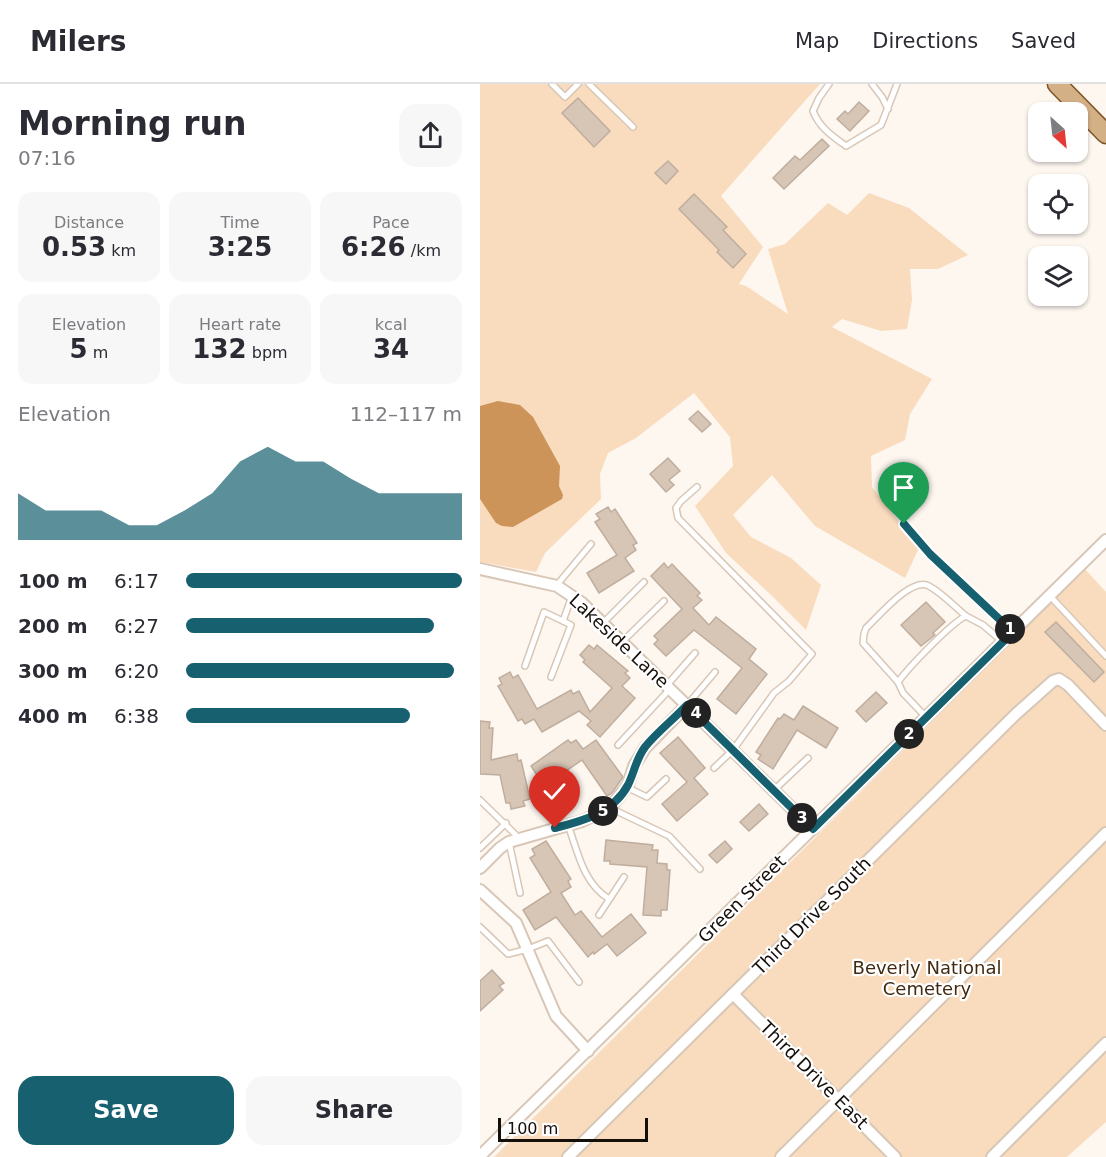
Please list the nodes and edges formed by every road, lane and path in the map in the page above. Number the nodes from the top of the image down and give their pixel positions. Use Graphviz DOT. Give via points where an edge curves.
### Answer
graph roads {
  1 [pos="552,84"];
  2 [pos="578,84"];
  3 [pos="589,84"];
  4 [pos="830,84"];
  5 [pos="873,84"];
  6 [pos="897,84"];
  7 [pos="1057,84"];
  8 [pos="888,109"];
  9 [pos="633,128"];
  10 [pos="1106,134"];
  11 [pos="697,487"];
  12 [pos="904,524"];
  13 [pos="1106,540"];
  14 [pos="591,544"];
  15 [pos="480,569"];
  16 [pos="644,582"];
  17 [pos="556,586"];
  18 [pos="572,596"];
  19 [pos="1050,596"];
  20 [pos="664,601"];
  21 [pos="966,616"];
  22 [pos="563,621"];
  23 [pos="603,624"];
  24 [pos="1013,632"];
  25 [pos="622,642"];
  26 [pos="1003,642"];
  27 [pos="694,653"];
  28 [pos="1106,656"];
  29 [pos="525,666"];
  30 [pos="715,672"];
  31 [pos="551,677"];
  32 [pos="898,682"];
  33 [pos="669,686"];
  34 [pos="687,705"];
  35 [pos="926,717"];
  36 [pos="1104,720"];
  37 [pos="618,745"];
  38 [pos="733,750"];
  39 [pos="808,758"];
  40 [pos="714,768"];
  41 [pos="666,779"];
  42 [pos="626,788"];
  43 [pos="774,790"];
  44 [pos="480,800"];
  45 [pos="610,808"];
  46 [pos="506,823"];
  47 [pos="568,825"];
  48 [pos="813,829"];
  49 [pos="1106,833"];
  50 [pos="514,840"];
  51 [pos="480,848"];
  52 [pos="480,868"];
  53 [pos="700,869"];
  54 [pos="624,877"];
  55 [pos="480,890"];
  56 [pos="520,893"];
  57 [pos="609,899"];
  58 [pos="599,915"];
  59 [pos="480,927"];
  60 [pos="528,950"];
  61 [pos="579,982"];
  62 [pos="733,994"];
  63 [pos="1106,1043"];
  64 [pos="588,1050"];
  65 [pos="838,1100"];
  66 [pos="480,1156"];
  67 [pos="568,1157"];
  68 [pos="781,1157"];
  69 [pos="895,1157"];
  70 [pos="992,1157"];
  1 -- 2 [label="lane" via="565,97"];
  3 -- 9 [label="lane"];
  4 -- 8 [label="lane" via="813,111 830,135 846,146 881,124"];
  5 -- 8 [label="lane"];
  6 -- 8 [label="lane"];
  7 -- 10 [label="main road"];
  11 -- 38 [label="lane" via="676,508 678,518 812,654 774,693"];
  12 -- 24 [label="lane" via="930,554"];
  13 -- 19 [label="street, Green Street"];
  14 -- 17 [label="lane"];
  15 -- 17 [label="street, Lakeside Lane"];
  16 -- 23 [label="lane"];
  17 -- 18 [label="street, Lakeside Lane"];
  18 -- 22 [label="lane"];
  18 -- 23 [label="street, Lakeside Lane"];
  19 -- 24 [label="street, Green Street"];
  19 -- 28 [label="lane"];
  20 -- 25 [label="lane"];
  21 -- 26 [label="lane"];
  21 -- 32 [label="lane"];
  21 -- 32 [label="lane" via="928,585 916,584 866,628 863,643"];
  22 -- 29 [label="lane" via="544,612"];
  22 -- 31 [label="lane" via="571,625"];
  23 -- 25 [label="street, Lakeside Lane"];
  24 -- 26 [label="street, Green Street"];
  25 -- 33 [label="street, Lakeside Lane"];
  26 -- 35 [label="street, Green Street"];
  27 -- 33 [label="lane"];
  30 -- 34 [label="lane"];
  32 -- 35 [label="lane"];
  33 -- 34 [label="street, Lakeside Lane"];
  33 -- 37 [label="lane"];
  34 -- 38 [label="street, Lakeside Lane"];
  34 -- 42 [label="street" via="645,748"];
  35 -- 48 [label="street, Green Street"];
  36 -- 62 [label="street, Third Drive South" via="1059,679 1053,681"];
  38 -- 40 [label="lane"];
  38 -- 43 [label="street, Lakeside Lane"];
  39 -- 43 [label="lane"];
  41 -- 42 [label="lane" via="647,797"];
  42 -- 45 [label="street"];
  43 -- 48 [label="street, Lakeside Lane"];
  44 -- 46 [label="lane"];
  45 -- 47 [label="street"];
  45 -- 53 [label="lane" via="669,836"];
  46 -- 50 [label="lane"];
  46 -- 51 [label="lane"];
  47 -- 50 [label="street"];
  47 -- 57 [label="lane" via="586,877"];
  48 -- 64 [label="street, Green Street"];
  49 -- 65 [label="street"];
  50 -- 52 [label="street"];
  50 -- 56 [label="lane"];
  54 -- 57 [label="lane"];
  55 -- 60 [label="street" via="516,923"];
  57 -- 58 [label="lane"];
  59 -- 60 [label="lane" via="508,954"];
  60 -- 61 [label="lane" via="548,940"];
  60 -- 64 [label="street" via="556,1016"];
  62 -- 65 [label="street, Third Drive East"];
  62 -- 67 [label="street, Third Drive South"];
  63 -- 70 [label="street"];
  64 -- 66 [label="street, Green Street"];
  65 -- 68 [label="street"];
  65 -- 69 [label="street, Third Drive East"];
}
